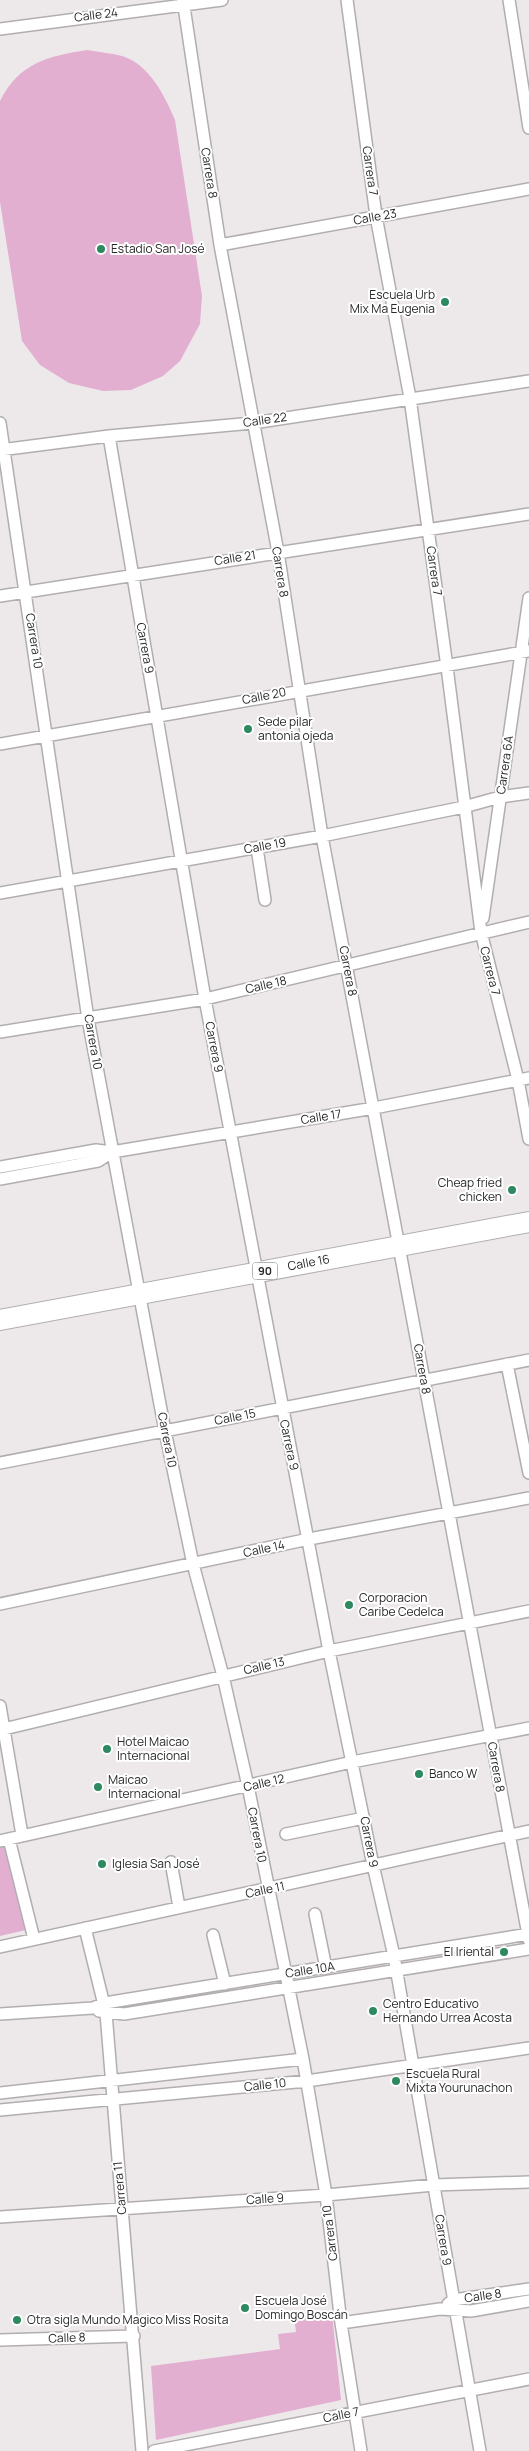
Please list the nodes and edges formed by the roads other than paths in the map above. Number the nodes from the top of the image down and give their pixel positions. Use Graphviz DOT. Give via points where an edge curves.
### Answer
graph roads {
  1 [pos="222,0"];
  2 [pos="347,0"];
  3 [pos="509,0"];
  4 [pos="183,3"];
  5 [pos="0,29"];
  6 [pos="529,128"];
  7 [pos="529,189"];
  8 [pos="376,216"];
  9 [pos="220,245"];
  10 [pos="529,381"];
  11 [pos="410,398"];
  12 [pos="0,423"];
  13 [pos="253,423"];
  14 [pos="110,436"];
  15 [pos="2,450"];
  16 [pos="529,514"];
  17 [pos="428,530"];
  18 [pos="278,552"];
  19 [pos="133,574"];
  20 [pos="26,592"];
  21 [pos="0,596"];
  22 [pos="529,598"];
  23 [pos="525,652"];
  24 [pos="447,667"];
  25 [pos="298,690"];
  26 [pos="157,717"];
  27 [pos="48,737"];
  28 [pos="0,744"];
  29 [pos="529,793"];
  30 [pos="500,797"];
  31 [pos="464,807"];
  32 [pos="322,836"];
  33 [pos="258,848"];
  34 [pos="180,861"];
  35 [pos="68,882"];
  36 [pos="0,893"];
  37 [pos="265,900"];
  38 [pos="529,922"];
  39 [pos="481,932"];
  40 [pos="348,966"];
  41 [pos="205,999"];
  42 [pos="88,1019"];
  43 [pos="0,1032"];
  44 [pos="523,1079"];
  45 [pos="374,1108"];
  46 [pos="229,1131"];
  47 [pos="529,1139"];
  48 [pos="112,1152"];
  49 [pos="0,1167"];
  50 [pos="0,1179"];
  51 [pos="529,1222"];
  52 [pos="400,1246"];
  53 [pos="256,1273"];
  54 [pos="140,1294"];
  55 [pos="0,1320"];
  56 [pos="529,1360"];
  57 [pos="507,1364"];
  58 [pos="424,1381"];
  59 [pos="281,1408"];
  60 [pos="165,1431"];
  61 [pos="0,1463"];
  62 [pos="529,1473"];
  63 [pos="529,1498"];
  64 [pos="450,1514"];
  65 [pos="308,1539"];
  66 [pos="193,1564"];
  67 [pos="0,1604"];
  68 [pos="529,1611"];
  69 [pos="469,1624"];
  70 [pos="329,1651"];
  71 [pos="223,1676"];
  72 [pos="0,1706"];
  73 [pos="529,1728"];
  74 [pos="2,1729"];
  75 [pos="491,1736"];
  76 [pos="352,1762"];
  77 [pos="248,1786"];
  78 [pos="364,1818"];
  79 [pos="529,1831"];
  80 [pos="286,1834"];
  81 [pos="22,1835"];
  82 [pos="509,1835"];
  83 [pos="4,1840"];
  84 [pos="170,1862"];
  85 [pos="372,1865"];
  86 [pos="268,1890"];
  87 [pos="179,1907"];
  88 [pos="315,1914"];
  89 [pos="85,1928"];
  90 [pos="214,1935"];
  91 [pos="529,1936"];
  92 [pos="34,1939"];
  93 [pos="0,1947"];
  94 [pos="529,1949"];
  95 [pos="394,1956"];
  96 [pos="326,1968"];
  97 [pos="397,1970"];
  98 [pos="287,1974"];
  99 [pos="225,1984"];
  100 [pos="290,1988"];
  101 [pos="105,2008"];
  102 [pos="0,2014"];
  103 [pos="529,2048"];
  104 [pos="303,2059"];
  105 [pos="415,2066"];
  106 [pos="112,2080"];
  107 [pos="306,2081"];
  108 [pos="0,2093"];
  109 [pos="113,2100"];
  110 [pos="0,2110"];
  111 [pos="529,2182"];
  112 [pos="434,2185"];
  113 [pos="326,2195"];
  114 [pos="122,2209"];
  115 [pos="0,2217"];
  116 [pos="529,2289"];
  117 [pos="529,2301"];
  118 [pos="454,2306"];
  119 [pos="341,2323"];
  120 [pos="134,2336"];
  121 [pos="0,2340"];
  122 [pos="529,2379"];
  123 [pos="470,2390"];
  124 [pos="353,2412"];
  125 [pos="142,2451"];
  126 [pos="154,2451"];
  127 [pos="361,2451"];
  128 [pos="480,2451"];
  1 -- 4 [label="street, Calle 24"];
  2 -- 8 [label="street, Carrera 7"];
  3 -- 6 [label="street"];
  4 -- 5 [label="street, Calle 24"];
  4 -- 9 [label="street, Carrera 8"];
  7 -- 8 [label="street, Calle 23"];
  8 -- 9 [label="street, Calle 23"];
  8 -- 11 [label="street, Carrera 7"];
  9 -- 13 [label="street, Carrera 8"];
  10 -- 11 [label="street, Calle 22"];
  11 -- 13 [label="street, Calle 22"];
  11 -- 17 [label="street, Carrera 7"];
  12 -- 15 [label="street, Carrera 10"];
  13 -- 14 [label="street, Calle 22"];
  13 -- 18 [label="street, Carrera 8"];
  14 -- 15 [label="street, Calle 22"];
  14 -- 19 [label="street, Carrera 9"];
  15 -- 20 [label="street, Carrera 10"];
  16 -- 17 [label="street, Calle 21"];
  17 -- 18 [label="street, Calle 21"];
  17 -- 24 [label="street, Carrera 7"];
  18 -- 19 [label="street, Calle 21"];
  18 -- 25 [label="street, Carrera 8"];
  19 -- 20 [label="street, Calle 21"];
  19 -- 26 [label="street, Carrera 9"];
  20 -- 21 [label="street, Calle 21"];
  20 -- 27 [label="street, Carrera 10"];
  22 -- 23 [label="street, Carrera 6A"];
  23 -- 24 [label="street, Calle 20"];
  23 -- 30 [label="street, Carrera 6A"];
  24 -- 25 [label="street, Calle 20"];
  24 -- 31 [label="street, Carrera 7"];
  25 -- 26 [label="street, Calle 20"];
  25 -- 32 [label="street, Carrera 8"];
  26 -- 27 [label="street, Calle 20"];
  26 -- 34 [label="street, Carrera 9"];
  27 -- 28 [label="street, Calle 20"];
  27 -- 35 [label="street, Carrera 10"];
  29 -- 30 [label="street, Calle 19"];
  30 -- 31 [label="street, Calle 19"];
  30 -- 39 [label="street, Carrera 6A"];
  31 -- 32 [label="street, Calle 19"];
  31 -- 39 [label="street, Carrera 7"];
  32 -- 33 [label="street, Calle 19"];
  32 -- 40 [label="street, Carrera 8"];
  33 -- 34 [label="street, Calle 19"];
  33 -- 37 [label="street"];
  34 -- 35 [label="street, Calle 19"];
  34 -- 41 [label="street, Carrera 9"];
  35 -- 36 [label="street, Calle 19"];
  35 -- 42 [label="street, Carrera 10"];
  38 -- 39 [label="street, Calle 18"];
  39 -- 40 [label="street, Calle 18"];
  39 -- 44 [label="street, Carrera 7"];
  40 -- 41 [label="street, Calle 18"];
  40 -- 45 [label="street, Carrera 8"];
  41 -- 42 [label="street, Calle 18"];
  41 -- 46 [label="street, Carrera 9"];
  42 -- 43 [label="street, Calle 18"];
  42 -- 48 [label="street, Carrera 10"];
  44 -- 45 [label="street, Calle 17"];
  44 -- 47 [label="street, Carrera 7"];
  45 -- 46 [label="street, Calle 17"];
  45 -- 52 [label="street, Carrera 8"];
  46 -- 48 [label="street, Calle 17"];
  46 -- 53 [label="street, Carrera 9"];
  48 -- 49 [label="street, Calle 17" via="96,1150"];
  48 -- 50 [label="street, Calle 17" via="98,1161"];
  48 -- 54 [label="street, Carrera 10"];
  51 -- 52 [label="highway, Calle 16 / 90"];
  52 -- 53 [label="highway, Calle 16 / 90"];
  52 -- 58 [label="street, Carrera 8"];
  53 -- 54 [label="highway, Calle 16 / 90"];
  53 -- 59 [label="street, Carrera 9"];
  54 -- 55 [label="highway, Calle 16 / 90"];
  54 -- 60 [label="street, Carrera 10"];
  56 -- 57 [label="street, Calle 15"];
  57 -- 58 [label="street, Calle 15"];
  57 -- 62 [label="street"];
  58 -- 59 [label="street, Calle 15"];
  58 -- 64 [label="street, Carrera 8"];
  59 -- 60 [label="street, Calle 15"];
  59 -- 65 [label="street, Carrera 9"];
  60 -- 61 [label="street, Calle 15"];
  60 -- 66 [label="street, Carrera 10"];
  63 -- 64 [label="street, Calle 14"];
  64 -- 65 [label="street, Calle 14"];
  64 -- 69 [label="street, Carrera 8"];
  65 -- 66 [label="street, Calle 14"];
  65 -- 70 [label="street, Carrera 9"];
  66 -- 67 [label="street, Calle 14"];
  66 -- 71 [label="street, Carrera 10"];
  68 -- 69 [label="street, Calle 13"];
  69 -- 70 [label="street, Calle 13"];
  69 -- 75 [label="street, Carrera 8"];
  70 -- 71 [label="street, Calle 13"];
  70 -- 76 [label="street, Carrera 9"];
  71 -- 74 [label="street, Calle 13"];
  71 -- 77 [label="street, Carrera 10"];
  72 -- 74 [label="street"];
  73 -- 75 [label="street, Calle 12"];
  74 -- 81 [label="street"];
  75 -- 76 [label="street, Calle 12"];
  75 -- 82 [label="street, Carrera 8"];
  76 -- 77 [label="street, Calle 12"];
  76 -- 78 [label="street, Carrera 9"];
  77 -- 81 [label="street, Calle 12"];
  77 -- 86 [label="street, Carrera 10"];
  78 -- 80 [label="street"];
  78 -- 85 [label="street, Carrera 9"];
  79 -- 82 [label="street, Calle 11"];
  81 -- 83 [label="street, Calle 12"];
  82 -- 85 [label="street, Calle 11"];
  82 -- 91 [label="street, Carrera 8"];
  83 -- 92 [label="street"];
  84 -- 87 [label="street"];
  85 -- 86 [label="street, Calle 11"];
  85 -- 95 [label="street, Carrera 9"];
  86 -- 87 [label="street, Calle 11"];
  86 -- 98 [label="street, Carrera 10"];
  87 -- 89 [label="street, Calle 11"];
  88 -- 96 [label="street"];
  89 -- 92 [label="street, Calle 11"];
  89 -- 101 [label="street, Carrera 11"];
  90 -- 99 [label="street"];
  91 -- 95 [label="street, Calle 10A"];
  92 -- 93 [label="street, Calle 11"];
  94 -- 97 [label="street, Calle 10A"];
  95 -- 96 [label="street, Calle 10A"];
  95 -- 97 [label="street, Carrera 9"];
  96 -- 98 [label="street, Calle 10A"];
  97 -- 100 [label="street, Calle 10A"];
  97 -- 105 [label="street, Carrera 9"];
  98 -- 99 [label="street, Calle 10A"];
  98 -- 100 [label="street, Carrera 10"];
  99 -- 101 [label="street, Calle 10A"];
  100 -- 101 [label="street, Calle 10A" via="124,2014"];
  100 -- 104 [label="street, Carrera 10"];
  101 -- 102 [label="street, Calle 10A"];
  101 -- 106 [label="street, Carrera 11"];
  103 -- 105 [label="street, Calle 10"];
  104 -- 106 [label="street"];
  104 -- 107 [label="street, Carrera 10"];
  105 -- 107 [label="street, Calle 10"];
  105 -- 112 [label="street, Carrera 9"];
  106 -- 108 [label="street"];
  106 -- 109 [label="street, Carrera 11"];
  107 -- 109 [label="street, Calle 10"];
  107 -- 113 [label="street, Carrera 10"];
  109 -- 110 [label="street, Calle 10"];
  109 -- 114 [label="street, Carrera 11"];
  111 -- 112 [label="street, Calle 9"];
  112 -- 113 [label="street, Calle 9"];
  112 -- 118 [label="street, Carrera 9"];
  113 -- 114 [label="street, Calle 9"];
  113 -- 119 [label="street, Carrera 10"];
  114 -- 115 [label="street, Calle 9"];
  114 -- 120 [label="street, Carrera 11"];
  116 -- 118 [label="street, Calle 8"];
  117 -- 118 [label="street, Calle 8"];
  118 -- 119 [label="street, Calle 8"];
  118 -- 123 [label="street, Carrera 9"];
  119 -- 124 [label="street, Carrera 10"];
  120 -- 121 [label="street, Calle 8"];
  120 -- 125 [label="street, Carrera 11"];
  122 -- 123 [label="street, Calle 7"];
  123 -- 124 [label="street, Calle 7"];
  123 -- 128 [label="street, Carrera 9"];
  124 -- 126 [label="street, Calle 7"];
  124 -- 127 [label="street, Carrera 10"];
}
